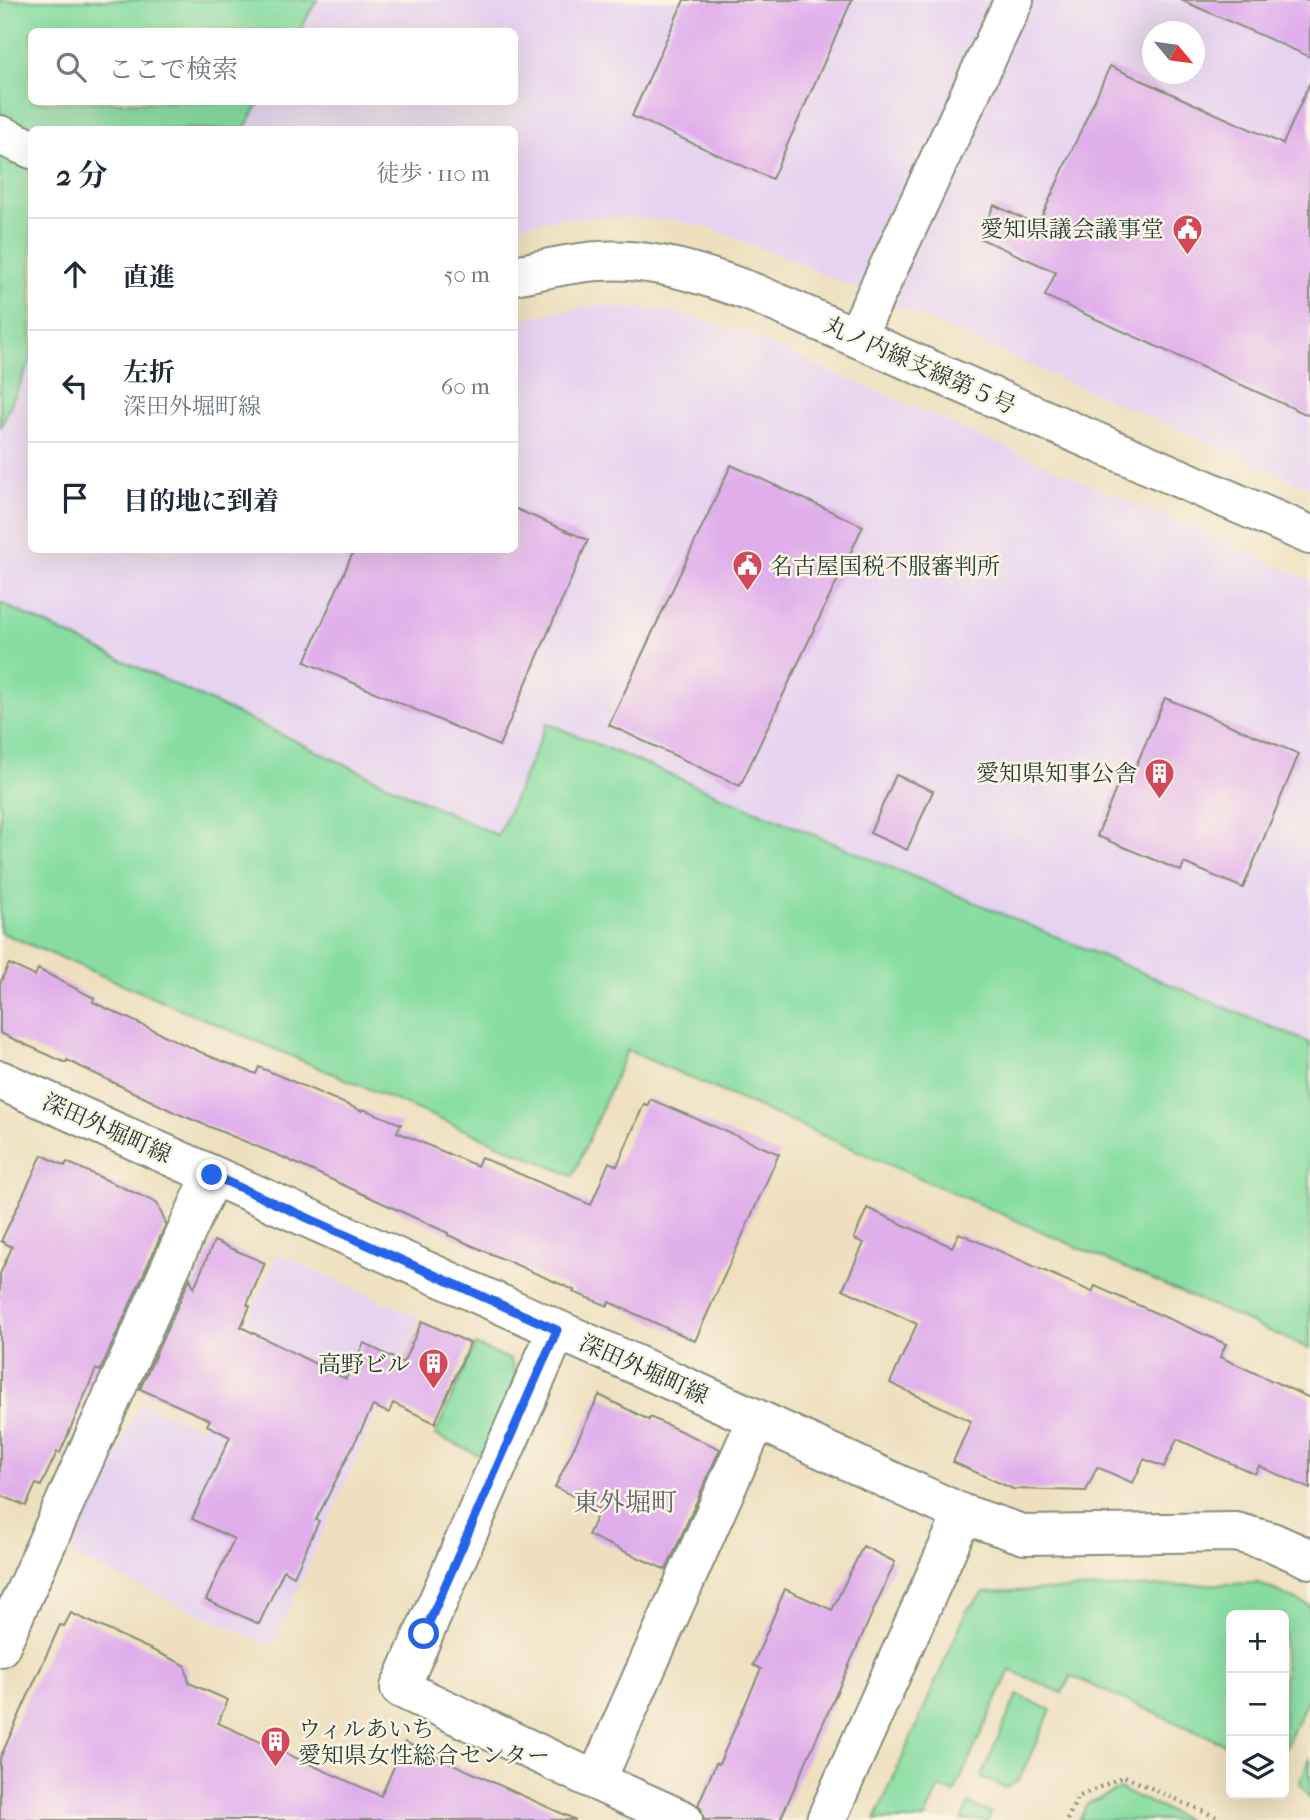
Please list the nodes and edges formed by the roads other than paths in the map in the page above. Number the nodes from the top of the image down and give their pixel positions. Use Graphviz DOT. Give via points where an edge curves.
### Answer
graph roads {
  1 [pos="1014,0"];
  2 [pos="0,135"];
  3 [pos="28,147"];
  4 [pos="518,274"];
  5 [pos="856,337"];
  6 [pos="1310,535"];
  7 [pos="0,1080"];
  8 [pos="212,1175"];
  9 [pos="557,1330"];
  10 [pos="757,1419"];
  11 [pos="963,1514"];
  12 [pos="1310,1559"];
  13 [pos="0,1647"];
  14 [pos="596,1781"];
  15 [pos="683,1820"];
  16 [pos="826,1820"];
  1 -- 5 [label="street"];
  2 -- 3 [label="street"];
  4 -- 5 [label="street, 丸ノ内線支線第５号" via="601,260 697,272"];
  5 -- 6 [label="street, 丸ノ内線支線第５号"];
  7 -- 8 [label="street, 深田外堀町線"];
  8 -- 9 [label="street, 深田外堀町線"];
  8 -- 13 [label="street"];
  9 -- 10 [label="street, 深田外堀町線"];
  9 -- 14 [label="street" via="400,1688"];
  10 -- 11 [label="street, 深田外堀町線"];
  10 -- 14 [label="street"];
  11 -- 12 [label="street, 深田外堀町線" via="1025,1535 1236,1532"];
  11 -- 16 [label="street"];
  14 -- 15 [label="street"];
}
